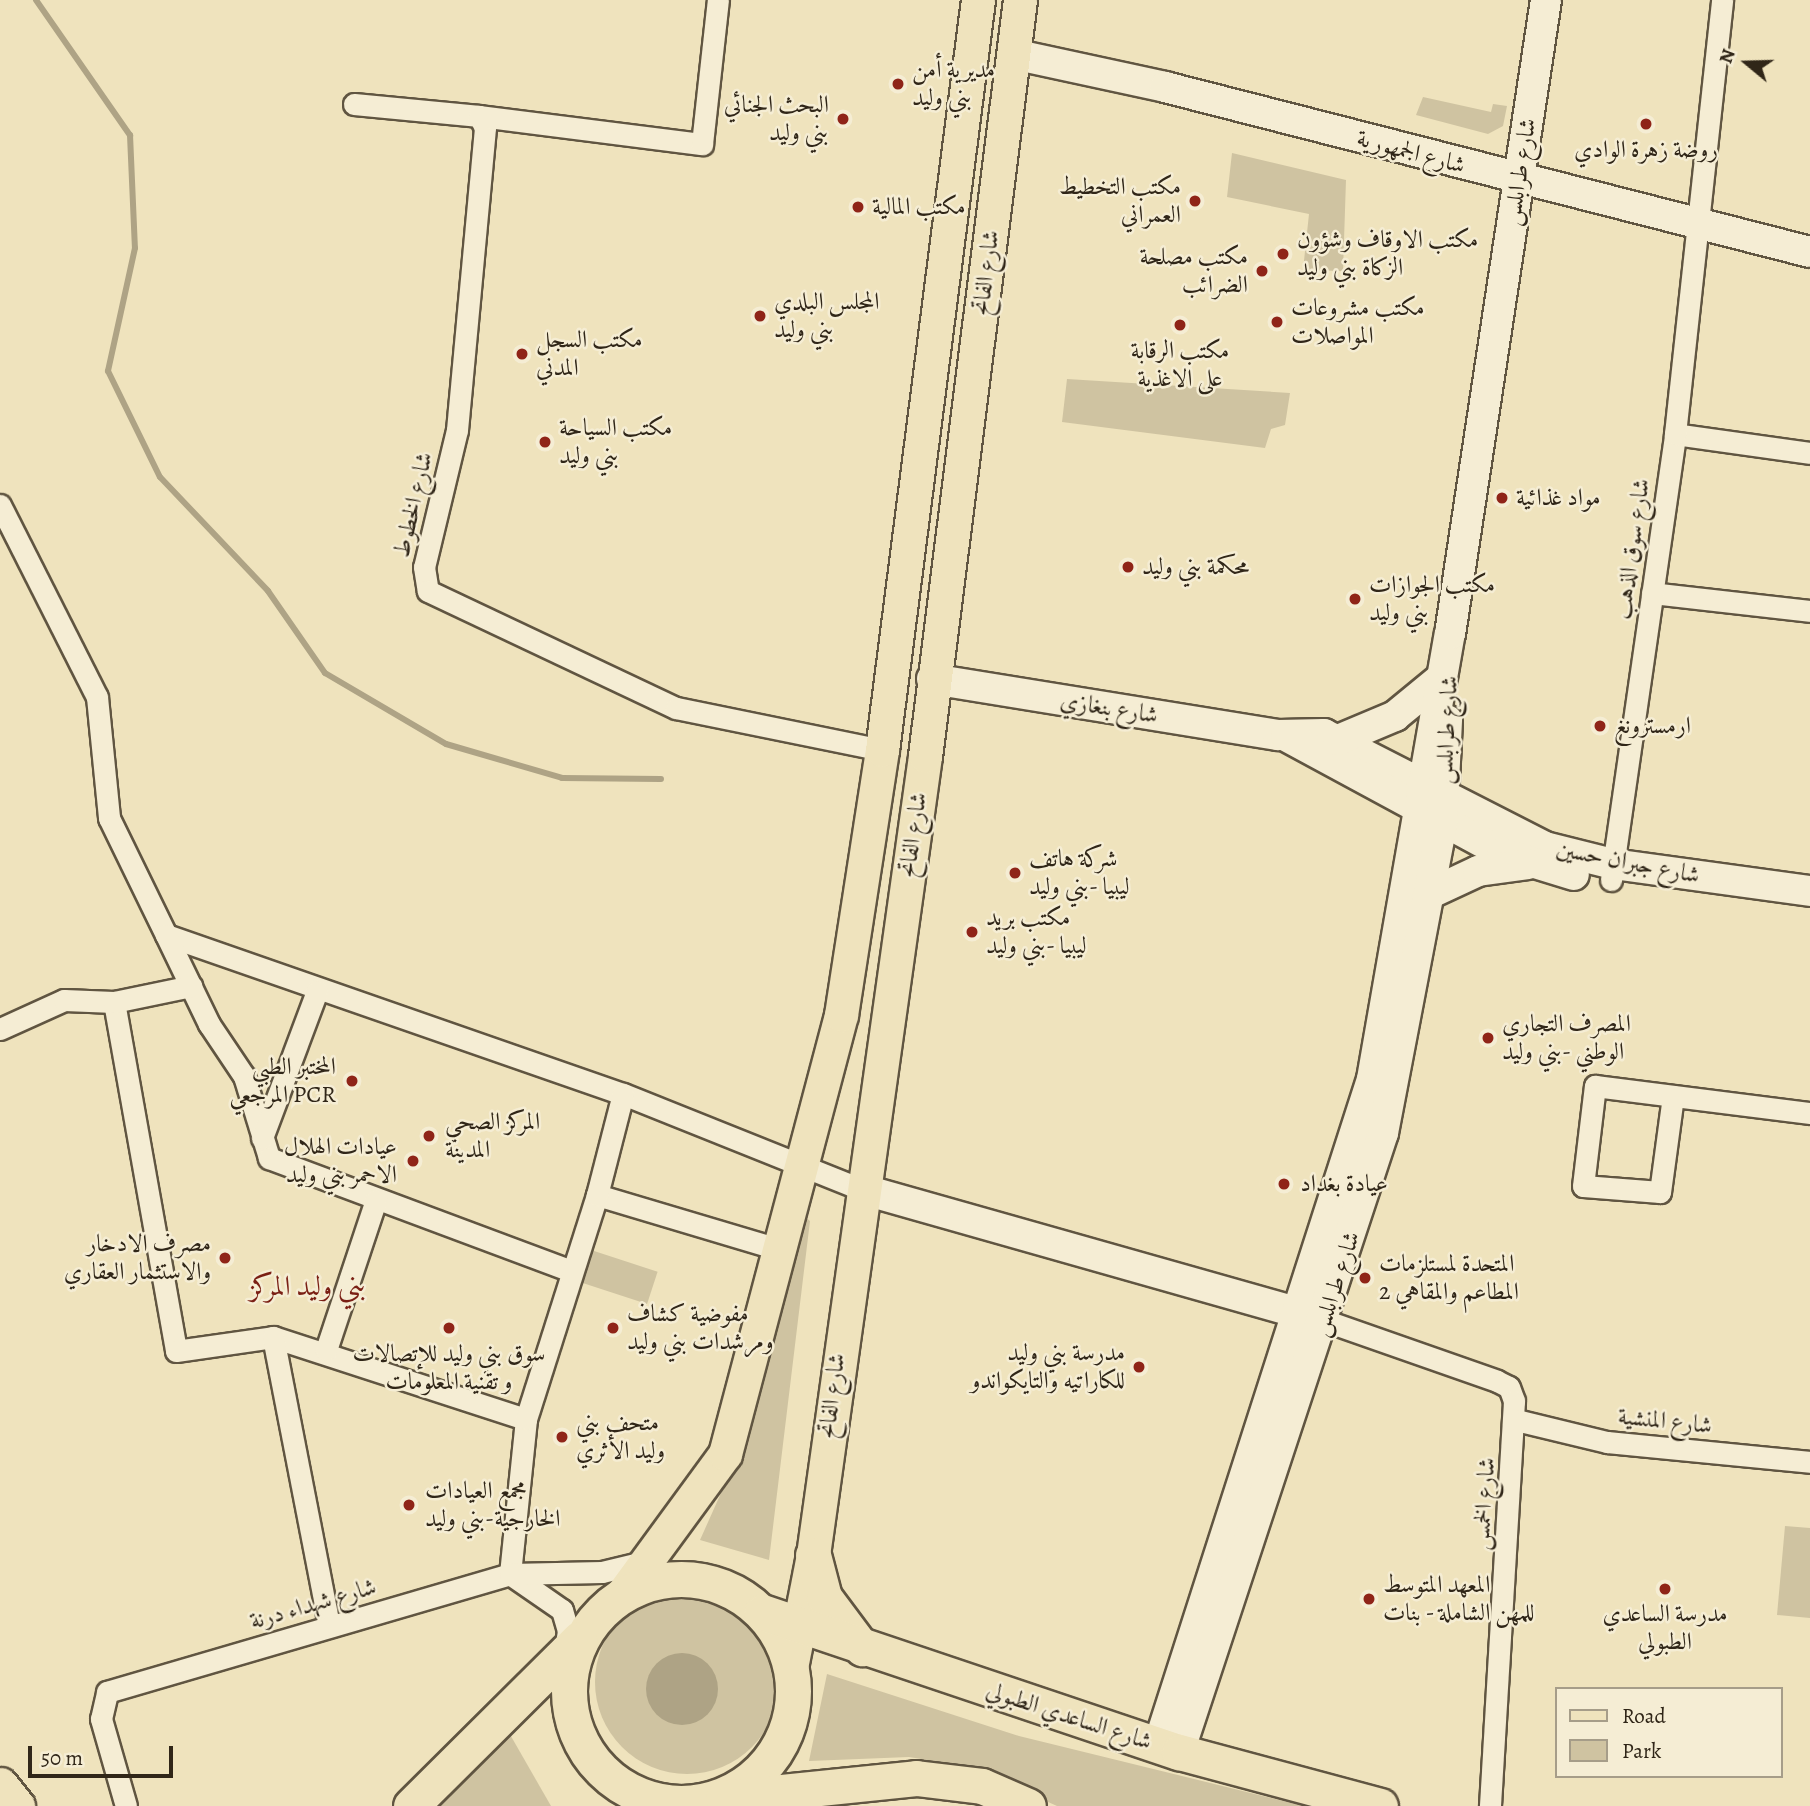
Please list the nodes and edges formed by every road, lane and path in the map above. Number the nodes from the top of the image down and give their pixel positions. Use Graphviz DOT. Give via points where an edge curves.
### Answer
graph roads {
  1 [pos="718,0"];
  2 [pos="978,0"];
  3 [pos="1020,0"];
  4 [pos="1546,0"];
  5 [pos="1722,0"];
  6 [pos="1013,54"];
  7 [pos="354,104"];
  8 [pos="479,116"];
  9 [pos="1518,181"];
  10 [pos="1700,225"];
  11 [pos="1810,252"];
  12 [pos="1675,434"];
  13 [pos="1810,453"];
  14 [pos="0,505"];
  15 [pos="1652,593"];
  16 [pos="1810,611"];
  17 [pos="1450,634"];
  18 [pos="932,679"];
  19 [pos="1439,680"];
  20 [pos="1286,736"];
  21 [pos="1445,737"];
  22 [pos="1338,740"];
  23 [pos="882,750"];
  24 [pos="1432,785"];
  25 [pos="1380,790"];
  26 [pos="1416,808"];
  27 [pos="1477,813"];
  28 [pos="1442,823"];
  29 [pos="1409,848"];
  30 [pos="1531,864"];
  31 [pos="1612,872"];
  32 [pos="1810,891"];
  33 [pos="1429,894"];
  34 [pos="166,935"];
  35 [pos="850,965"];
  36 [pos="893,976"];
  37 [pos="191,986"];
  38 [pos="317,991"];
  39 [pos="114,1002"];
  40 [pos="0,1029"];
  41 [pos="623,1094"];
  42 [pos="1673,1096"];
  43 [pos="1810,1113"];
  44 [pos="262,1139"];
  45 [pos="802,1163"];
  46 [pos="861,1189"];
  47 [pos="597,1195"];
  48 [pos="376,1200"];
  49 [pos="781,1251"];
  50 [pos="571,1271"];
  51 [pos="1312,1316"];
  52 [pos="273,1337"];
  53 [pos="326,1350"];
  54 [pos="526,1419"];
  55 [pos="1516,1420"];
  56 [pos="1810,1462"];
  57 [pos="813,1555"];
  58 [pos="651,1560"];
  59 [pos="510,1574"];
  60 [pos="621,1596"];
  61 [pos="762,1612"];
  62 [pos="329,1626"];
  63 [pos="588,1629"];
  64 [pos="802,1629"];
  65 [pos="862,1648"];
  66 [pos="564,1656"];
  67 [pos="791,1668"];
  68 [pos="1168,1749"];
  69 [pos="0,1785"];
  70 [pos="713,1799"];
  71 [pos="661,1805"];
  72 [pos="17,1806"];
  73 [pos="126,1806"];
  74 [pos="411,1806"];
  75 [pos="1028,1806"];
  76 [pos="1380,1806"];
  77 [pos="1490,1806"];
  1 -- 8 [label="street" via="702,144"];
  2 -- 23 [label="main road, شارع الفاتح"];
  3 -- 6 [label="main road, شارع الفاتح"];
  4 -- 9 [label="main road, شارع طرابلس"];
  5 -- 10 [label="street, شارع سوق الذهب"];
  6 -- 9 [label="main road, شارع الجمهورية" via="1166,87"];
  6 -- 18 [label="main road, شارع الفاتح"];
  7 -- 8 [label="street"];
  8 -- 23 [label="street, شارع الخطوط" via="485,141 457,430 424,567 428,591 676,708"];
  9 -- 10 [label="main road, شارع الجمهورية"];
  9 -- 17 [label="main road, شارع طرابلس"];
  10 -- 11 [label="main road, شارع الجمهورية"];
  10 -- 12 [label="street, شارع سوق الذهب"];
  12 -- 13 [label="street"];
  12 -- 15 [label="street, شارع سوق الذهب"];
  14 -- 34 [label="street" via="97,697 109,818"];
  15 -- 16 [label="street"];
  15 -- 31 [label="street, شارع سوق الذهب"];
  17 -- 19 [label="main road, شارع طرابلس"];
  17 -- 21 [label="main road, شارع طرابلس"];
  18 -- 20 [label="main road, شارع بنغازي"];
  18 -- 36 [label="main road, شارع الفاتح"];
  19 -- 22 [label="main road" via="1378,725"];
  19 -- 24 [label="main road, شارع طرابلس"];
  20 -- 22 [label="main road, شارع بنغازي"];
  20 -- 25 [label="main road"];
  21 -- 24 [label="main road, شارع طرابلس"];
  21 -- 27 [label="main road"];
  22 -- 24 [label="main road, شارع جبران حسين"];
  23 -- 35 [label="main road, شارع الفاتح"];
  24 -- 26 [label="main road, شارع طرابلس"];
  24 -- 27 [label="main road, شارع جبران حسين"];
  24 -- 28 [label="main road, شارع طرابلس"];
  25 -- 26 [label="main road"];
  25 -- 29 [label="main road"];
  26 -- 28 [label="main road"];
  26 -- 29 [label="main road, شارع طرابلس"];
  27 -- 31 [label="main road, شارع جبران حسين" via="1545,847"];
  28 -- 30 [label="main road"];
  28 -- 33 [label="main road, شارع طرابلس"];
  29 -- 51 [label="main road, شارع طرابلس" via="1372,1079"];
  30 -- 31 [label="main road"];
  30 -- 33 [label="main road" via="1478,871"];
  31 -- 32 [label="main road"];
  33 -- 51 [label="main road, شارع طرابلس" via="1383,1133"];
  34 -- 37 [label="street"];
  34 -- 38 [label="street" via="294,975"];
  35 -- 36 [label="main road"];
  35 -- 45 [label="main road, شارع الفاتح"];
  36 -- 46 [label="main road, شارع الفاتح"];
  37 -- 39 [label="street"];
  37 -- 44 [label="street" via="244,1076"];
  38 -- 41 [label="street"];
  38 -- 44 [label="street"];
  39 -- 40 [label="street" via="64,1000"];
  39 -- 52 [label="street" via="176,1351"];
  41 -- 45 [label="street"];
  41 -- 47 [label="street"];
  42 -- 42 [label="street" via="1595,1086 1583,1186 1660,1192"];
  42 -- 43 [label="street"];
  44 -- 48 [label="street" via="269,1158"];
  45 -- 46 [label="street"];
  45 -- 49 [label="main road, شارع الفاتح"];
  46 -- 51 [label="main road"];
  46 -- 57 [label="main road, شارع الفاتح"];
  47 -- 49 [label="street"];
  47 -- 50 [label="street"];
  48 -- 50 [label="street"];
  48 -- 53 [label="street"];
  49 -- 58 [label="main road, شارع الفاتح" via="724,1454"];
  50 -- 54 [label="street"];
  51 -- 55 [label="street, شارع الخمس" via="1509,1387"];
  51 -- 68 [label="main road, شارع طرابلس"];
  52 -- 53 [label="street"];
  52 -- 62 [label="street"];
  53 -- 54 [label="street"];
  54 -- 59 [label="street"];
  55 -- 56 [label="street, شارع المنشية" via="1606,1442"];
  55 -- 77 [label="street, شارع الخمس"];
  57 -- 64 [label="main road, شارع الفاتح"];
  57 -- 65 [label="highway" via="824,1597"];
  58 -- 59 [label="street, شارع شهداء درنة" via="602,1572"];
  58 -- 60 [label="main road, شارع الفاتح"];
  59 -- 62 [label="street, شارع شهداء درنة"];
  59 -- 66 [label="street" via="562,1610 568,1631"];
  60 -- 61 [label="highway" via="661,1580 698,1579 732,1590"];
  60 -- 63 [label="highway"];
  61 -- 64 [label="highway, شارع الساعدي الطبولي"];
  61 -- 67 [label="highway"];
  62 -- 73 [label="street, شارع شهداء درنة" via="107,1692 101,1719"];
  63 -- 66 [label="highway"];
  63 -- 71 [label="highway" via="572,1669 577,1732 617,1783"];
  64 -- 65 [label="highway, شارع الساعدي الطبولي"];
  64 -- 67 [label="main road, شارع الفاتح"];
  65 -- 68 [label="highway, شارع الساعدي الطبولي"];
  66 -- 74 [label="highway"];
  67 -- 70 [label="highway" via="788,1725 774,1754 752,1778"];
  68 -- 76 [label="highway, شارع الساعدي الطبولي"];
  69 -- 72 [label="highway"];
  70 -- 71 [label="highway"];
  70 -- 75 [label="highway" via="916,1778 982,1786"];
}
